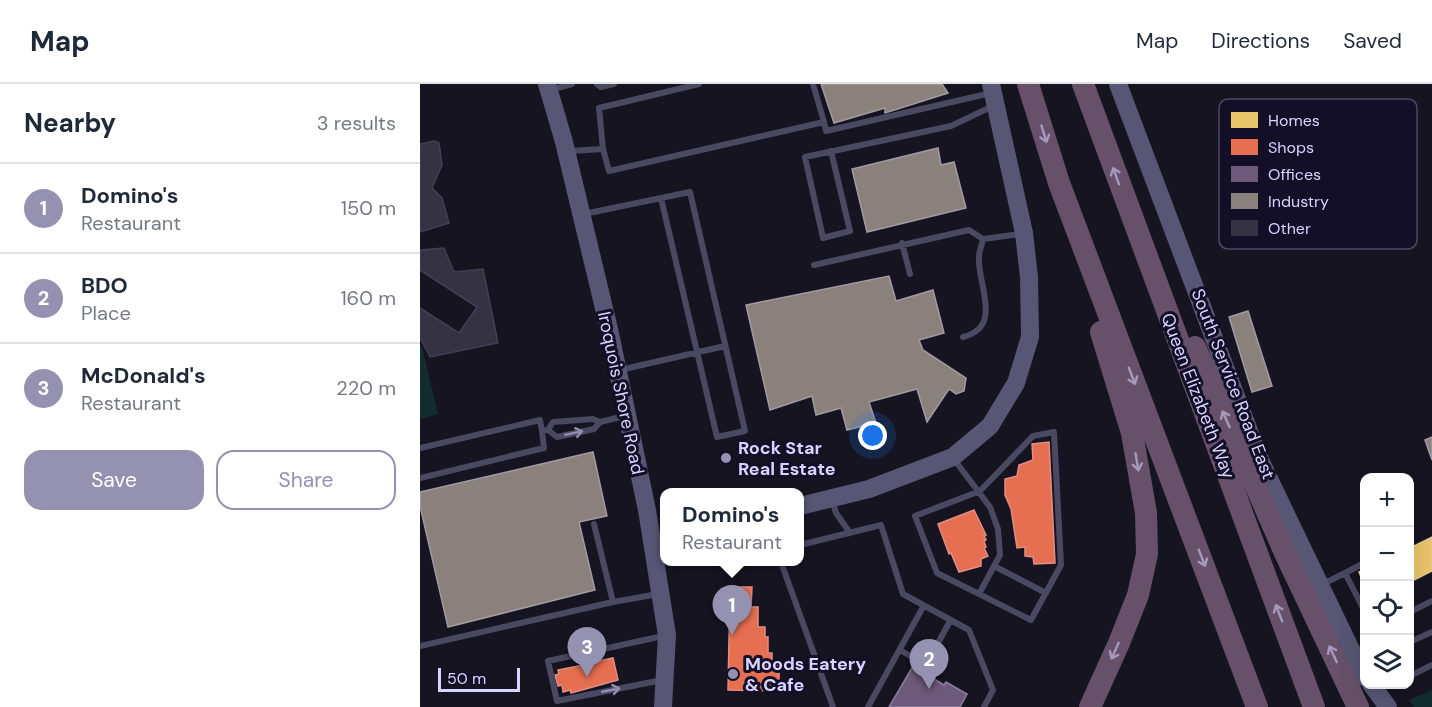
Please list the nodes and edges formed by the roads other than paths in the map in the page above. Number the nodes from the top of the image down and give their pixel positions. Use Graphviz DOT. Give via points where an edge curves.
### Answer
graph roads {
  1 [pos="572,84"];
  2 [pos="597,84"];
  3 [pos="614,84"];
  4 [pos="699,84"];
  5 [pos="813,84"];
  6 [pos="1028,84"];
  7 [pos="1083,84"];
  8 [pos="1118,84"];
  9 [pos="548,87"];
  10 [pos="994,94"];
  11 [pos="824,122"];
  12 [pos="603,149"];
  13 [pos="566,151"];
  14 [pos="831,151"];
  15 [pos="1059,183"];
  16 [pos="661,198"];
  17 [pos="581,214"];
  18 [pos="1136,231"];
  19 [pos="1024,233"];
  20 [pos="983,239"];
  21 [pos="902,243"];
  22 [pos="814,265"];
  23 [pos="910,274"];
  24 [pos="963,336"];
  25 [pos="725,346"];
  26 [pos="697,352"];
  27 [pos="616,371"];
  28 [pos="626,416"];
  29 [pos="600,422"];
  30 [pos="545,431"];
  31 [pos="420,448"];
  32 [pos="953,458"];
  33 [pos="420,478"];
  34 [pos="980,491"];
  35 [pos="831,498"];
  36 [pos="804,505"];
  37 [pos="594,524"];
  38 [pos="850,532"];
  39 [pos="658,538"];
  40 [pos="804,544"];
  41 [pos="783,566"];
  42 [pos="994,566"];
  43 [pos="1360,566"];
  44 [pos="1345,573"];
  45 [pos="1320,585"];
  46 [pos="1046,593"];
  47 [pos="661,594"];
  48 [pos="980,594"];
  49 [pos="1360,601"];
  50 [pos="1432,601"];
  51 [pos="613,602"];
  52 [pos="923,607"];
  53 [pos="1414,610"];
  54 [pos="951,621"];
  55 [pos="1432,632"];
  56 [pos="667,635"];
  57 [pos="1414,640"];
  58 [pos="420,646"];
  59 [pos="900,650"];
  60 [pos="1360,665"];
  61 [pos="1432,665"];
  62 [pos="1414,674"];
  63 [pos="665,679"];
  64 [pos="1375,689"];
  65 [pos="663,707"];
  66 [pos="833,707"];
  67 [pos="868,707"];
  68 [pos="984,707"];
  69 [pos="1090,707"];
  70 [pos="1257,707"];
  71 [pos="1314,707"];
  72 [pos="1358,707"];
  73 [pos="1388,707"];
  1 -- 9 [label="lane"];
  2 -- 3 [label="lane"];
  4 -- 12 [label="lane" via="599,108"];
  5 -- 11 [label="lane"];
  6 -- 15 [label="highway, one-way"];
  18 -- 7 [label="highway, Queen Elizabeth Way, one-way"];
  8 -- 45 [label="street, South Service Road East" via="1260,460"];
  9 -- 13 [label="street, Iroquois Shore Road"];
  10 -- 11 [label="lane" via="826,131"];
  10 -- 14 [label="lane" via="951,126"];
  10 -- 19 [label="street"];
  11 -- 12 [label="lane" via="609,171"];
  12 -- 13 [label="lane"];
  13 -- 17 [label="street, Iroquois Shore Road"];
  14 -- 14 [label="lane" via="849,231 823,237 805,157"];
  15 -- 69 [label="highway, one-way" via="1132,433 1146,513 1147,554 1138,595"];
  15 -- 70 [label="highway, one-way"];
  16 -- 17 [label="lane"];
  16 -- 25 [label="lane" via="690,192"];
  16 -- 26 [label="lane"];
  17 -- 27 [label="street, Iroquois Shore Road"];
  71 -- 18 [label="highway, Queen Elizabeth Way, one-way"];
  72 -- 18 [label="highway, one-way" via="1285,553 1158,263"];
  19 -- 20 [label="lane"];
  19 -- 32 [label="street" via="1030,337 1016,383 990,426"];
  20 -- 21 [label="lane" via="969,230"];
  20 -- 24 [label="lane" via="978,258 986,304 982,327"];
  21 -- 22 [label="lane"];
  21 -- 23 [label="lane"];
  25 -- 26 [label="lane"];
  25 -- 26 [label="lane" via="745,430 717,437"];
  26 -- 27 [label="lane"];
  27 -- 28 [label="street, Iroquois Shore Road"];
  28 -- 29 [label="lane"];
  28 -- 39 [label="street, Iroquois Shore Road" via="647,510"];
  29 -- 30 [label="lane" via="553,422"];
  30 -- 29 [label="lane, one-way" via="557,437 594,429"];
  30 -- 31 [label="lane" via="540,420"];
  30 -- 33 [label="lane" via="544,448"];
  32 -- 34 [label="lane"];
  32 -- 35 [label="street" via="869,489"];
  34 -- 42 [label="lane" via="998,529 1000,555"];
  34 -- 46 [label="lane" via="1033,436 1054,432 1061,565"];
  34 -- 48 [label="lane" via="915,516 937,573"];
  35 -- 36 [label="street"];
  35 -- 38 [label="lane"];
  37 -- 51 [label="lane"];
  38 -- 40 [label="lane"];
  38 -- 52 [label="lane" via="881,525 903,594"];
  39 -- 47 [label="street, Iroquois Shore Road"];
  41 -- 66 [label="lane"];
  42 -- 46 [label="lane"];
  42 -- 48 [label="lane"];
  43 -- 44 [label="lane"];
  44 -- 45 [label="lane"];
  44 -- 49 [label="lane"];
  45 -- 60 [label="street, South Service Road East"];
  46 -- 48 [label="lane" via="1031,620"];
  47 -- 51 [label="lane"];
  47 -- 56 [label="street, Iroquois Shore Road"];
  50 -- 53 [label="lane"];
  51 -- 58 [label="lane"];
  52 -- 54 [label="lane"];
  52 -- 59 [label="lane"];
  54 -- 59 [label="lane" via="926,665"];
  54 -- 68 [label="lane" via="969,630 993,690"];
  55 -- 57 [label="lane"];
  56 -- 63 [label="street, Iroquois Shore Road"];
  56 -- 63 [label="lane, one-way" via="549,661 557,701"];
  59 -- 67 [label="lane"];
  61 -- 62 [label="lane"];
  63 -- 65 [label="street, Iroquois Shore Road"];
  64 -- 73 [label="street, South Service Road East"];
}
